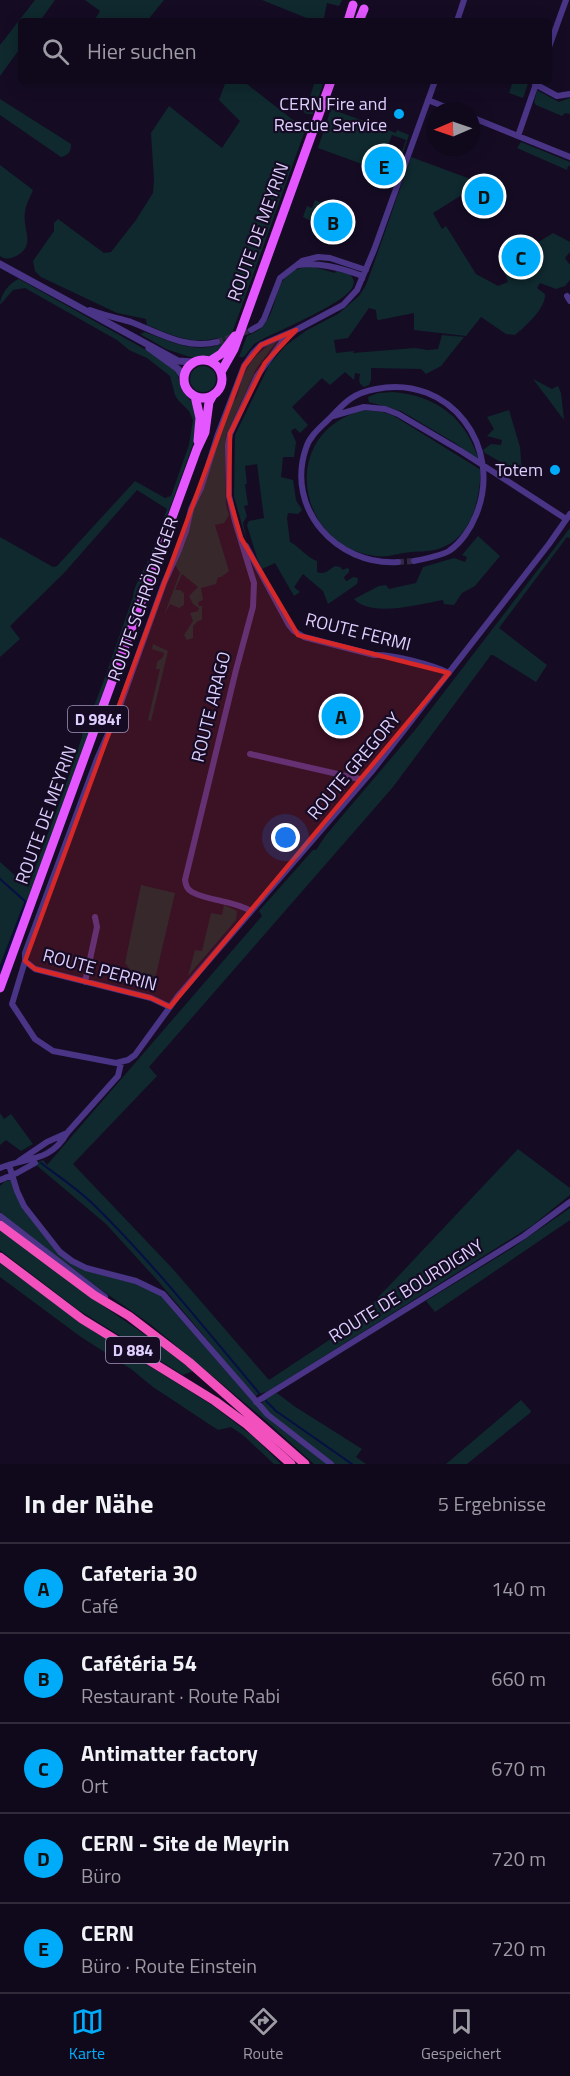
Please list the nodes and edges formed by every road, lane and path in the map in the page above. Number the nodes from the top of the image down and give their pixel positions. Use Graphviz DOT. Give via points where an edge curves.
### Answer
graph roads {
  1 [pos="464,0"];
  2 [pos="566,0"];
  3 [pos="366,4"];
  4 [pos="353,5"];
  5 [pos="349,18"];
  6 [pos="360,18"];
  7 [pos="458,18"];
  8 [pos="552,39"];
  9 [pos="330,84"];
  10 [pos="434,84"];
  11 [pos="536,84"];
  12 [pos="538,84"];
  13 [pos="570,94"];
  14 [pos="428,100"];
  15 [pos="433,102"];
  16 [pos="480,121"];
  17 [pos="518,136"];
  18 [pos="570,156"];
  19 [pos="0,264"];
  20 [pos="292,267"];
  21 [pos="366,270"];
  22 [pos="362,279"];
  23 [pos="78,306"];
  24 [pos="140,327"];
  25 [pos="246,329"];
  26 [pos="296,330"];
  27 [pos="130,334"];
  28 [pos="217,342"];
  29 [pos="210,361"];
  30 [pos="194,362"];
  31 [pos="221,372"];
  32 [pos="184,378"];
  33 [pos="213,395"];
  34 [pos="195,396"];
  35 [pos="330,417"];
  36 [pos="197,450"];
  37 [pos="568,517"];
  38 [pos="240,538"];
  39 [pos="414,561"];
  40 [pos="398,562"];
  41 [pos="449,673"];
  42 [pos="250,754"];
  43 [pos="364,780"];
  44 [pos="251,911"];
  45 [pos="95,917"];
  46 [pos="25,961"];
  47 [pos="85,982"];
  48 [pos="0,988"];
  49 [pos="170,1007"];
  50 [pos="121,1063"];
  51 [pos="67,1133"];
  52 [pos="0,1163"];
  53 [pos="12,1164"];
  54 [pos="0,1168"];
  55 [pos="12,1175"];
  56 [pos="0,1180"];
  57 [pos="570,1202"];
  58 [pos="0,1216"];
  59 [pos="0,1225"];
  60 [pos="0,1257"];
  61 [pos="129,1316"];
  62 [pos="256,1402"];
  63 [pos="291,1464"];
  64 [pos="305,1464"];
  65 [pos="331,1464"];
  1 -- 7 [label="street"];
  2 -- 8 [label="street"];
  3 -- 6 [label="main road"];
  4 -- 5 [label="main road"];
  9 -- 25 [label="main road, ROUTE DE MEYRIN"];
  10 -- 14 [label="street"];
  11 -- 17 [label="street"];
  12 -- 13 [label="street" via="557,96"];
  14 -- 15 [label="street"];
  14 -- 21 [label="street"];
  16 -- 17 [label="street"];
  17 -- 18 [label="street"];
  19 -- 23 [label="street"];
  20 -- 21 [label="street" via="307,259 324,257"];
  20 -- 22 [label="street" via="318,264 360,275"];
  20 -- 25 [label="street" via="280,278 261,322"];
  21 -- 22 [label="street"];
  22 -- 26 [label="street" via="348,301"];
  23 -- 24 [label="street"];
  23 -- 27 [label="street"];
  24 -- 27 [label="street"];
  24 -- 28 [label="street" via="190,344"];
  25 -- 29 [label="main road, ROUTE DE MEYRIN"];
  25 -- 31 [label="main road, ROUTE DE MEYRIN"];
  26 -- 38 [label="street" via="265,363 230,434 229,496"];
  26 -- 46 [label="street, ROUTE SCHRÖDINGER" via="261,345 244,366"];
  27 -- 30 [label="street" via="178,361"];
  27 -- 32 [label="street" via="178,369"];
  29 -- 30 [label="main road"];
  29 -- 31 [label="main road"];
  30 -- 32 [label="main road"];
  31 -- 33 [label="main road" via="220,386"];
  32 -- 34 [label="main road"];
  33 -- 34 [label="main road"];
  33 -- 36 [label="main road, ROUTE DE MEYRIN / D 984f"];
  34 -- 36 [label="main road, ROUTE DE MEYRIN / D 984f" via="200,418"];
  35 -- 37 [label="street" via="364,407 398,414"];
  35 -- 39 [label="street" via="354,395 376,388 400,387 432,395 471,428 484,470 484,494 476,518 448,551"];
  35 -- 40 [label="street" via="309,441 304,455 303,487 311,514 328,538 344,549 377,562"];
  36 -- 48 [label="main road, ROUTE DE MEYRIN / D 984f"];
  37 -- 41 [label="street, ROUTE GREGORY"];
  38 -- 41 [label="street, ROUTE FERMI" via="298,635"];
  38 -- 44 [label="street, ROUTE ARAGO" via="254,583 253,607 185,885 193,892"];
  41 -- 43 [label="street, ROUTE GREGORY"];
  42 -- 43 [label="street"];
  43 -- 44 [label="street, ROUTE GREGORY"];
  44 -- 49 [label="street, ROUTE GREGORY"];
  45 -- 47 [label="street" via="97,927"];
  46 -- 47 [label="street, ROUTE PERRIN" via="35,969"];
  46 -- 50 [label="street, ROUTE SCHRÖDINGER" via="12,1004 35,1039 67,1055"];
  47 -- 49 [label="street, ROUTE PERRIN"];
  49 -- 50 [label="street, ROUTE GREGORY" via="135,1055"];
  50 -- 51 [label="street, ROUTE GREGORY" via="118,1076"];
  51 -- 53 [label="street, ROUTE GREGORY" via="50,1151"];
  51 -- 55 [label="street, ROUTE GREGORY" via="52,1154"];
  52 -- 53 [label="street, ROUTE GREGORY"];
  53 -- 54 [label="street, ROUTE GREGORY"];
  53 -- 55 [label="street"];
  55 -- 56 [label="street, ROUTE GREGORY"];
  55 -- 62 [label="street" via="24,1206 60,1252 86,1268 136,1281 163,1294"];
  57 -- 62 [label="street, ROUTE DE BOURDIGNY" via="524,1236"];
  58 -- 61 [label="street"];
  59 -- 61 [label="highway, D 884" via="94,1296"];
  60 -- 63 [label="highway, D 884" via="82,1319 215,1401"];
  61 -- 64 [label="highway, D 884" via="189,1362"];
  62 -- 65 [label="street"];
}
